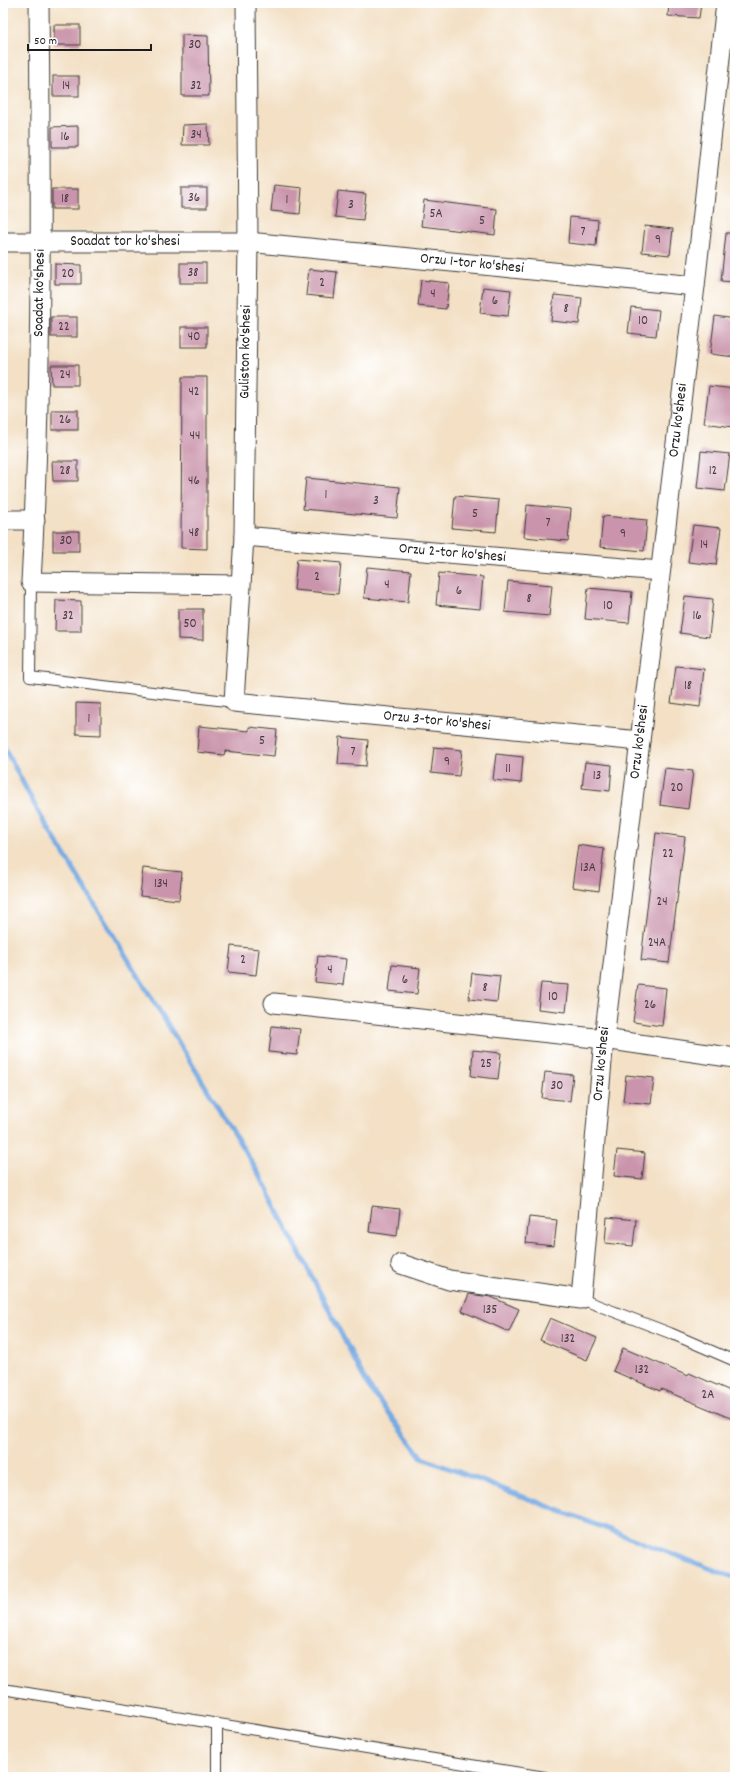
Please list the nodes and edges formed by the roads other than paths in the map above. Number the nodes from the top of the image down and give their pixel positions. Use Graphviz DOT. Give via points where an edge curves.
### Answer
graph roads {
  1 [pos="39,3"];
  2 [pos="246,3"];
  3 [pos="726,3"];
  4 [pos="3,242"];
  5 [pos="41,242"];
  6 [pos="248,242"];
  7 [pos="695,286"];
  8 [pos="3,520"];
  9 [pos="35,520"];
  10 [pos="244,536"];
  11 [pos="660,571"];
  12 [pos="31,582"];
  13 [pos="240,584"];
  14 [pos="234,702"];
  15 [pos="640,741"];
  16 [pos="274,1003"];
  17 [pos="604,1039"];
  18 [pos="735,1058"];
  19 [pos="401,1264"];
  20 [pos="581,1299"];
  21 [pos="735,1360"];
  22 [pos="3,1689"];
  23 [pos="217,1725"];
  24 [pos="217,1777"];
  25 [pos="545,1777"];
  1 -- 5 [label="street, Soadat ko'shesi"];
  2 -- 6 [label="street, Guliston ko'shesi"];
  3 -- 7 [label="street, Orzu ko'shesi"];
  4 -- 5 [label="street, Soadat tor ko'shesi"];
  5 -- 6 [label="street, Soadat tor ko'shesi"];
  5 -- 9 [label="street, Soadat ko'shesi"];
  6 -- 7 [label="street, Orzu 1-tor ko'shesi"];
  6 -- 10 [label="street, Guliston ko'shesi"];
  7 -- 11 [label="street, Orzu ko'shesi"];
  8 -- 9 [label="street"];
  9 -- 12 [label="street, Soadat ko'shesi"];
  10 -- 11 [label="street, Orzu 2-tor ko'shesi"];
  10 -- 13 [label="street, Guliston ko'shesi"];
  11 -- 15 [label="street, Orzu ko'shesi"];
  12 -- 13 [label="street"];
  12 -- 14 [label="lane" via="30,677"];
  13 -- 14 [label="street, Guliston ko'shesi"];
  14 -- 15 [label="street, Orzu 3-tor ko'shesi"];
  15 -- 17 [label="street, Orzu ko'shesi"];
  16 -- 17 [label="street"];
  17 -- 18 [label="street"];
  17 -- 20 [label="street, Orzu ko'shesi"];
  19 -- 20 [label="street" via="448,1280"];
  20 -- 21 [label="lane"];
  22 -- 23 [label="lane"];
  23 -- 24 [label="lane"];
  23 -- 25 [label="lane"];
}
